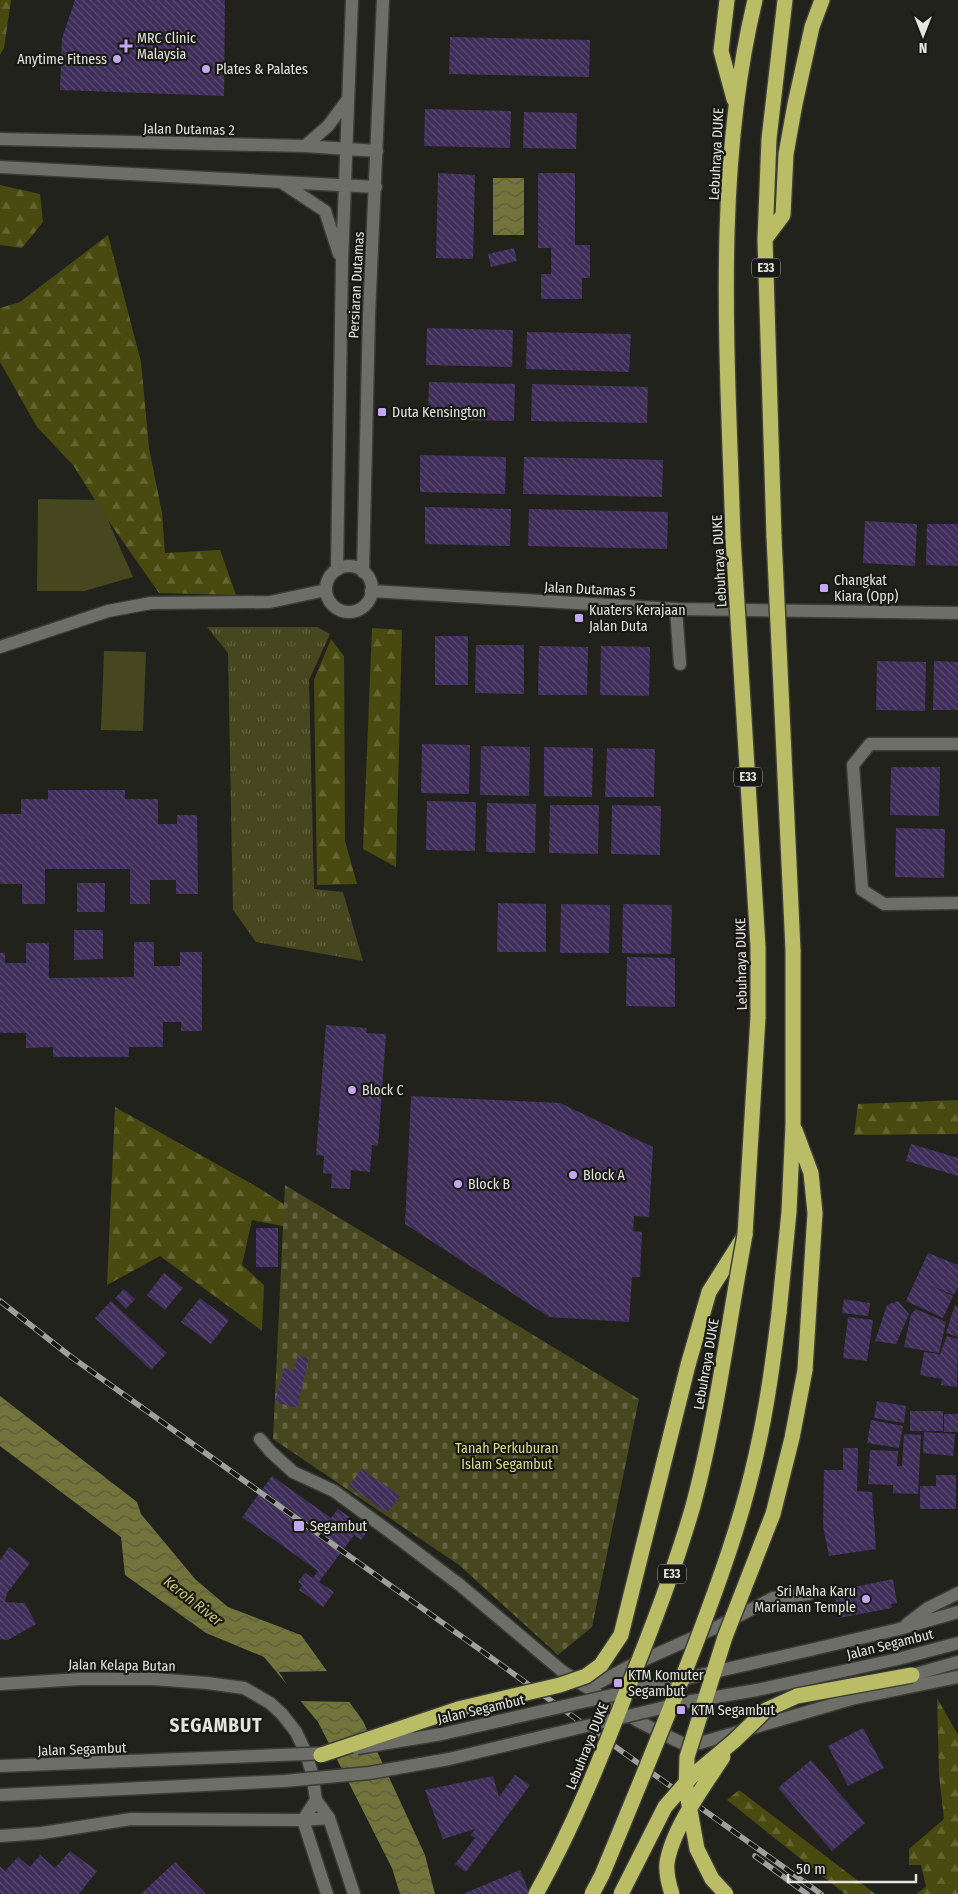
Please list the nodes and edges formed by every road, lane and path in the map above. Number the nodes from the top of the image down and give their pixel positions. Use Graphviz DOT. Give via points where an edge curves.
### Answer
graph roads {
  1 [pos="352,0"];
  2 [pos="383,0"];
  3 [pos="727,0"];
  4 [pos="755,0"];
  5 [pos="785,0"];
  6 [pos="822,0"];
  7 [pos="348,99"];
  8 [pos="735,103"];
  9 [pos="0,139"];
  10 [pos="305,146"];
  11 [pos="345,149"];
  12 [pos="377,151"];
  13 [pos="0,167"];
  14 [pos="281,182"];
  15 [pos="344,186"];
  16 [pos="376,188"];
  17 [pos="765,238"];
  18 [pos="342,262"];
  19 [pos="337,570"];
  20 [pos="363,572"];
  21 [pos="326,590"];
  22 [pos="371,591"];
  23 [pos="676,609"];
  24 [pos="958,613"];
  25 [pos="0,647"];
  26 [pos="680,664"];
  27 [pos="958,744"];
  28 [pos="958,903"];
  29 [pos="793,1124"];
  30 [pos="745,1235"];
  31 [pos="260,1439"];
  32 [pos="958,1592"];
  33 [pos="809,1594"];
  34 [pos="958,1612"];
  35 [pos="899,1630"];
  36 [pos="958,1643"];
  37 [pos="958,1662"];
  38 [pos="912,1675"];
  39 [pos="958,1678"];
  40 [pos="0,1684"];
  41 [pos="589,1688"];
  42 [pos="757,1690"];
  43 [pos="734,1741"];
  44 [pos="320,1755"];
  45 [pos="0,1766"];
  46 [pos="0,1795"];
  47 [pos="316,1800"];
  48 [pos="329,1818"];
  49 [pos="303,1820"];
  50 [pos="0,1836"];
  51 [pos="327,1894"];
  52 [pos="354,1894"];
  53 [pos="536,1894"];
  54 [pos="592,1894"];
  55 [pos="621,1894"];
  56 [pos="672,1894"];
  57 [pos="726,1894"];
  1 -- 7 [label="street, Persiaran Dutamas"];
  2 -- 12 [label="street, Persiaran Dutamas"];
  3 -- 8 [label="highway" via="721,51"];
  4 -- 8 [label="highway, Lebuhraya DUKE / E33"];
  5 -- 17 [label="highway, E33" via="769,139"];
  6 -- 17 [label="highway" via="812,27 795,104 786,154 783,215"];
  7 -- 10 [label="street" via="328,126"];
  7 -- 11 [label="street, Persiaran Dutamas"];
  8 -- 30 [label="highway, Lebuhraya DUKE / E33, bridge" via="727,302 733,538 758,947 754,1119"];
  9 -- 10 [label="street, Jalan Dutamas 2"];
  10 -- 11 [label="street, Jalan Dutamas 2"];
  11 -- 12 [label="street, Jalan Dutamas 2"];
  11 -- 15 [label="street, Persiaran Dutamas"];
  12 -- 16 [label="street, Persiaran Dutamas"];
  13 -- 14 [label="street"];
  14 -- 15 [label="street"];
  14 -- 18 [label="street" via="325,211"];
  15 -- 16 [label="street"];
  15 -- 18 [label="street, Persiaran Dutamas"];
  16 -- 20 [label="street, Persiaran Dutamas" via="369,315"];
  17 -- 29 [label="highway, E33, bridge" via="774,537 793,950"];
  18 -- 19 [label="street, Persiaran Dutamas"];
  19 -- 20 [label="street" via="350,566"];
  19 -- 21 [label="street" via="328,580"];
  20 -- 22 [label="street" via="370,581"];
  21 -- 22 [label="street" via="334,606 346,612 365,605"];
  21 -- 25 [label="street" via="270,602 151,603 108,612"];
  22 -- 23 [label="street, Jalan Dutamas 5"];
  23 -- 24 [label="street, Jalan Dutamas 5"];
  23 -- 26 [label="street"];
  27 -- 28 [label="street" via="870,744 853,766 862,890 884,904"];
  29 -- 54 [label="highway, E33, bridge" via="789,1212 779,1313 770,1385 756,1456 716,1588 660,1737"];
  29 -- 57 [label="highway, E33, bridge" via="811,1174 815,1213 805,1370 773,1514 725,1637 687,1757 685,1773 696,1849 712,1879"];
  30 -- 44 [label="highway, bridge" via="710,1292 688,1365 621,1635 601,1665 586,1676 560,1685 458,1709"];
  30 -- 53 [label="highway, Lebuhraya DUKE / E33, bridge" via="717,1400 676,1564 597,1768"];
  31 -- 41 [label="street" via="294,1472 342,1496 460,1585 562,1671"];
  32 -- 35 [label="street" via="928,1608"];
  33 -- 41 [label="street" via="773,1598 628,1666"];
  34 -- 35 [label="street, Jalan Segambut"];
  35 -- 44 [label="street, Jalan Segambut, bridge" via="442,1734"];
  36 -- 42 [label="street, Jalan Segambut"];
  37 -- 38 [label="street"];
  38 -- 42 [label="street, bridge"];
  38 -- 43 [label="highway, bridge" via="779,1702"];
  39 -- 41 [label="street" via="855,1698 700,1743 682,1742 667,1736"];
  40 -- 47 [label="street, Jalan Kelapa Butan" via="72,1679 153,1679 244,1688 270,1703 296,1732 312,1773"];
  42 -- 46 [label="street, Jalan Segambut, bridge" via="686,1702 449,1759 369,1773 284,1781"];
  43 -- 55 [label="highway, bridge" via="691,1777 665,1807"];
  43 -- 56 [label="highway, bridge" via="700,1791 676,1835 667,1864"];
  44 -- 45 [label="street, Jalan Segambut, bridge"];
  47 -- 48 [label="street"];
  47 -- 49 [label="street"];
  48 -- 49 [label="street"];
  48 -- 52 [label="street"];
  49 -- 50 [label="street" via="131,1819 42,1834"];
  49 -- 51 [label="street"];
}
